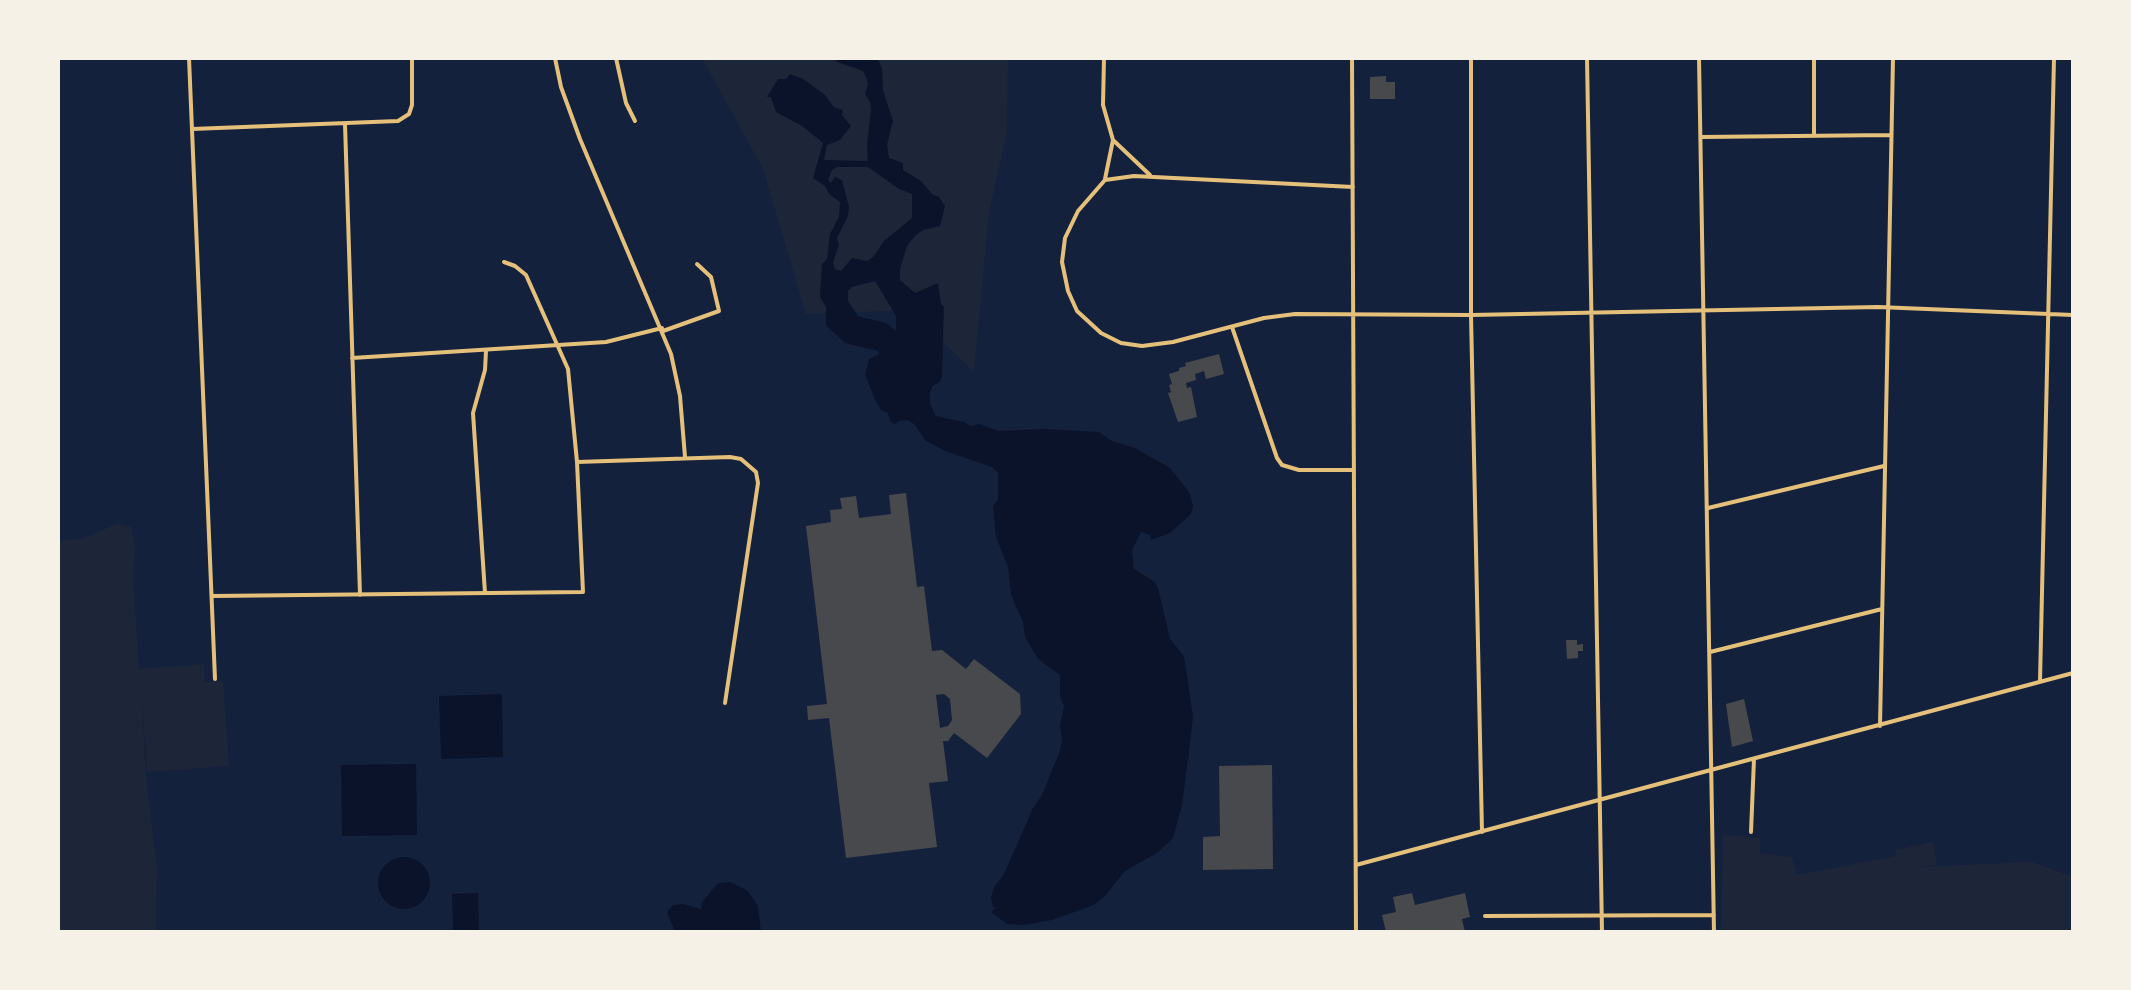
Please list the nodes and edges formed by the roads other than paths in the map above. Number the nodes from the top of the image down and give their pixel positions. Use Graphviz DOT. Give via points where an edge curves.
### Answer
graph roads {
  1 [pos="189,58"];
  2 [pos="412,58"];
  3 [pos="555,58"];
  4 [pos="616,58"];
  5 [pos="1104,58"];
  6 [pos="1352,58"];
  7 [pos="1471,58"];
  8 [pos="1587,58"];
  9 [pos="1699,58"];
  10 [pos="1814,58"];
  11 [pos="1893,58"];
  12 [pos="2054,58"];
  13 [pos="635,121"];
  14 [pos="345,124"];
  15 [pos="192,129"];
  16 [pos="1890,135"];
  17 [pos="1814,136"];
  18 [pos="1701,137"];
  19 [pos="1113,140"];
  20 [pos="1151,176"];
  21 [pos="1105,180"];
  22 [pos="1353,187"];
  23 [pos="504,262"];
  24 [pos="697,264"];
  25 [pos="1888,307"];
  26 [pos="1704,310"];
  27 [pos="1592,311"];
  28 [pos="2047,314"];
  29 [pos="1353,315"];
  30 [pos="1471,315"];
  31 [pos="2073,315"];
  32 [pos="1232,327"];
  33 [pos="662,329"];
  34 [pos="558,346"];
  35 [pos="486,351"];
  36 [pos="352,358"];
  37 [pos="685,457"];
  38 [pos="577,462"];
  39 [pos="1884,466"];
  40 [pos="1354,470"];
  41 [pos="1707,508"];
  42 [pos="485,593"];
  43 [pos="360,595"];
  44 [pos="212,596"];
  45 [pos="1882,609"];
  46 [pos="1709,652"];
  47 [pos="2073,673"];
  48 [pos="215,679"];
  49 [pos="2040,681"];
  50 [pos="725,703"];
  51 [pos="1880,726"];
  52 [pos="1754,759"];
  53 [pos="1711,770"];
  54 [pos="1600,801"];
  55 [pos="1482,832"];
  56 [pos="1751,832"];
  57 [pos="1356,865"];
  58 [pos="1714,915"];
  59 [pos="1485,916"];
  60 [pos="1602,916"];
  61 [pos="1356,932"];
  62 [pos="1602,932"];
  63 [pos="1714,932"];
  1 -- 15 [label="street"];
  2 -- 14 [label="street" via="412,105 406,116 394,122"];
  3 -- 33 [label="street" via="580,139"];
  4 -- 13 [label="street"];
  5 -- 19 [label="street" via="1103,105"];
  6 -- 22 [label="street"];
  7 -- 30 [label="street"];
  8 -- 27 [label="street"];
  9 -- 18 [label="street"];
  10 -- 17 [label="street"];
  11 -- 16 [label="street"];
  12 -- 28 [label="street"];
  14 -- 15 [label="street"];
  14 -- 36 [label="street"];
  15 -- 44 [label="street"];
  16 -- 17 [label="street"];
  16 -- 25 [label="street"];
  17 -- 18 [label="street"];
  18 -- 26 [label="street"];
  19 -- 20 [label="street"];
  19 -- 21 [label="street"];
  20 -- 21 [label="street"];
  20 -- 22 [label="street"];
  21 -- 32 [label="street" via="1077,213 1062,248 1065,283 1077,311 1110,339 1142,346"];
  22 -- 29 [label="street"];
  23 -- 34 [label="street" via="526,275"];
  24 -- 33 [label="street" via="711,277 719,311"];
  25 -- 26 [label="street"];
  25 -- 28 [label="street"];
  25 -- 39 [label="street"];
  26 -- 27 [label="street"];
  26 -- 41 [label="street"];
  27 -- 30 [label="street"];
  27 -- 54 [label="street"];
  28 -- 31 [label="street"];
  28 -- 49 [label="street"];
  29 -- 30 [label="street"];
  29 -- 32 [label="street" via="1295,314"];
  29 -- 40 [label="street"];
  30 -- 55 [label="street"];
  32 -- 40 [label="street" via="1282,465"];
  33 -- 34 [label="street"];
  33 -- 37 [label="street" via="677,374"];
  34 -- 35 [label="street"];
  34 -- 38 [label="street" via="568,369"];
  35 -- 36 [label="street"];
  35 -- 42 [label="street" via="473,413"];
  36 -- 43 [label="street"];
  37 -- 38 [label="street"];
  37 -- 50 [label="street" via="741,459 756,472 758,483"];
  38 -- 42 [label="street" via="583,592"];
  39 -- 41 [label="street"];
  39 -- 45 [label="street"];
  40 -- 57 [label="street"];
  41 -- 46 [label="street"];
  42 -- 43 [label="street"];
  43 -- 44 [label="street"];
  44 -- 48 [label="street"];
  45 -- 46 [label="street"];
  45 -- 51 [label="street"];
  46 -- 53 [label="street"];
  47 -- 49 [label="street"];
  49 -- 51 [label="street"];
  51 -- 52 [label="street"];
  52 -- 53 [label="street"];
  52 -- 56 [label="street"];
  53 -- 54 [label="street"];
  53 -- 58 [label="street"];
  54 -- 55 [label="street"];
  54 -- 60 [label="street"];
  55 -- 57 [label="street"];
  57 -- 61 [label="street"];
  58 -- 60 [label="street"];
  58 -- 63 [label="street"];
  59 -- 60 [label="street"];
  60 -- 62 [label="street"];
}
